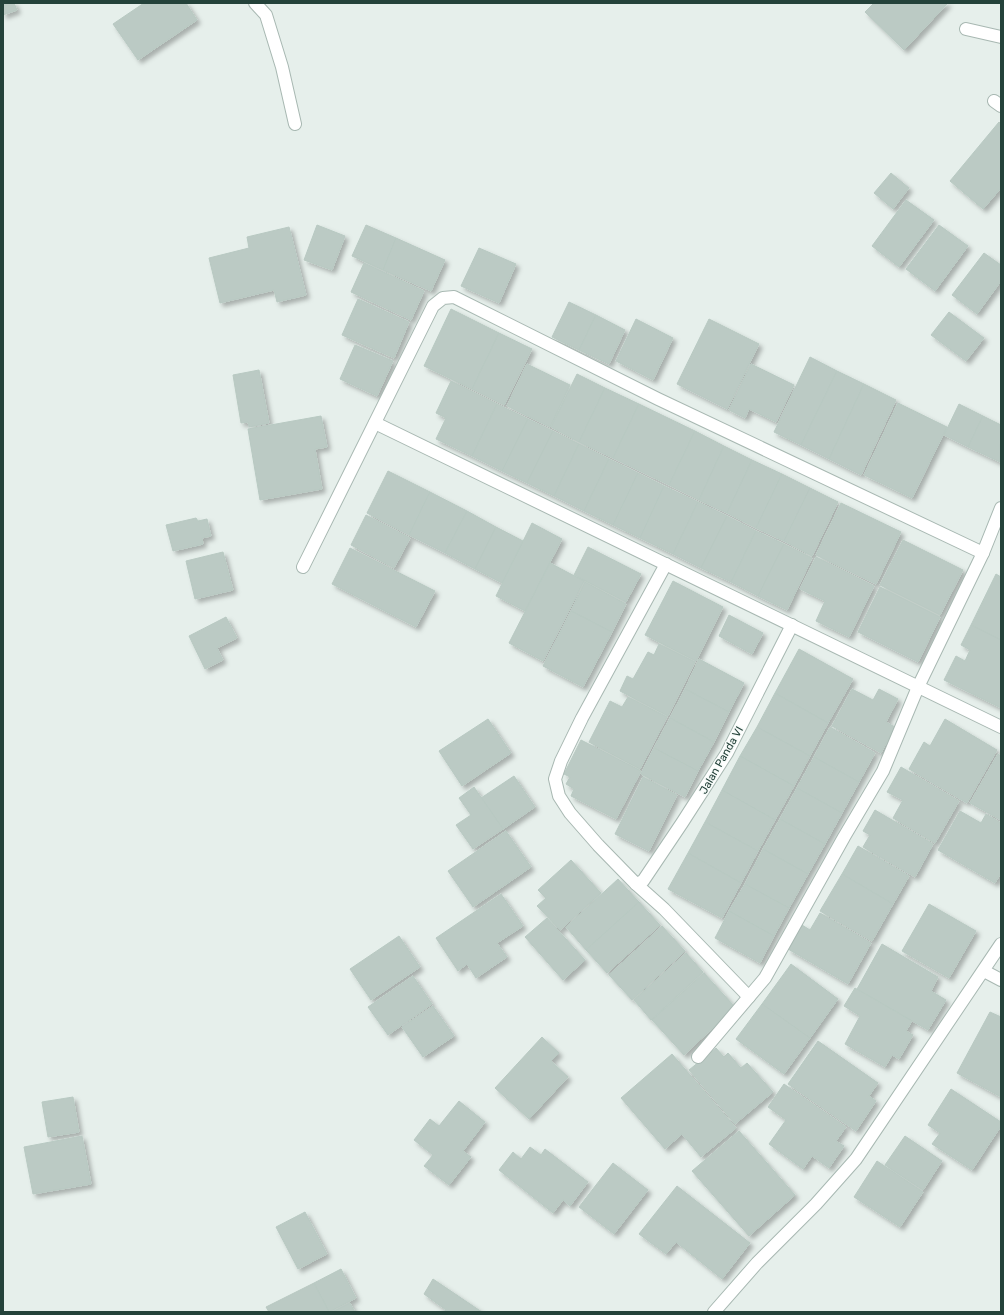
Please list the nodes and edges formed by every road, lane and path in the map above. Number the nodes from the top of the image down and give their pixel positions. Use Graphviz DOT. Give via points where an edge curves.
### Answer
graph roads {
  1 [pos="254,3"];
  2 [pos="966,29"];
  3 [pos="1001,37"];
  4 [pos="295,124"];
  5 [pos="375,423"];
  6 [pos="1001,508"];
  7 [pos="983,553"];
  8 [pos="666,564"];
  9 [pos="303,567"];
  10 [pos="792,625"];
  11 [pos="918,687"];
  12 [pos="1001,727"];
  13 [pos="636,884"];
  14 [pos="1001,944"];
  15 [pos="984,971"];
  16 [pos="1001,980"];
  17 [pos="749,997"];
  18 [pos="698,1057"];
  19 [pos="714,1312"];
  1 -- 4 [label="street" via="266,15 282,67"];
  2 -- 3 [label="street"];
  5 -- 7 [label="street" via="433,306 443,298 454,297 658,399"];
  5 -- 8 [label="street"];
  5 -- 9 [label="street"];
  6 -- 7 [label="street"];
  7 -- 11 [label="street"];
  8 -- 10 [label="street"];
  8 -- 13 [label="street" via="582,718 555,779 559,796 570,813"];
  10 -- 11 [label="street"];
  10 -- 13 [label="street, Jalan Panda VI" via="727,753 643,881"];
  11 -- 12 [label="street"];
  11 -- 17 [label="street" via="883,771 764,978"];
  13 -- 17 [label="street" via="664,909"];
  14 -- 15 [label="street"];
  15 -- 16 [label="street"];
  15 -- 19 [label="street" via="856,1159"];
  17 -- 18 [label="street"];
}
